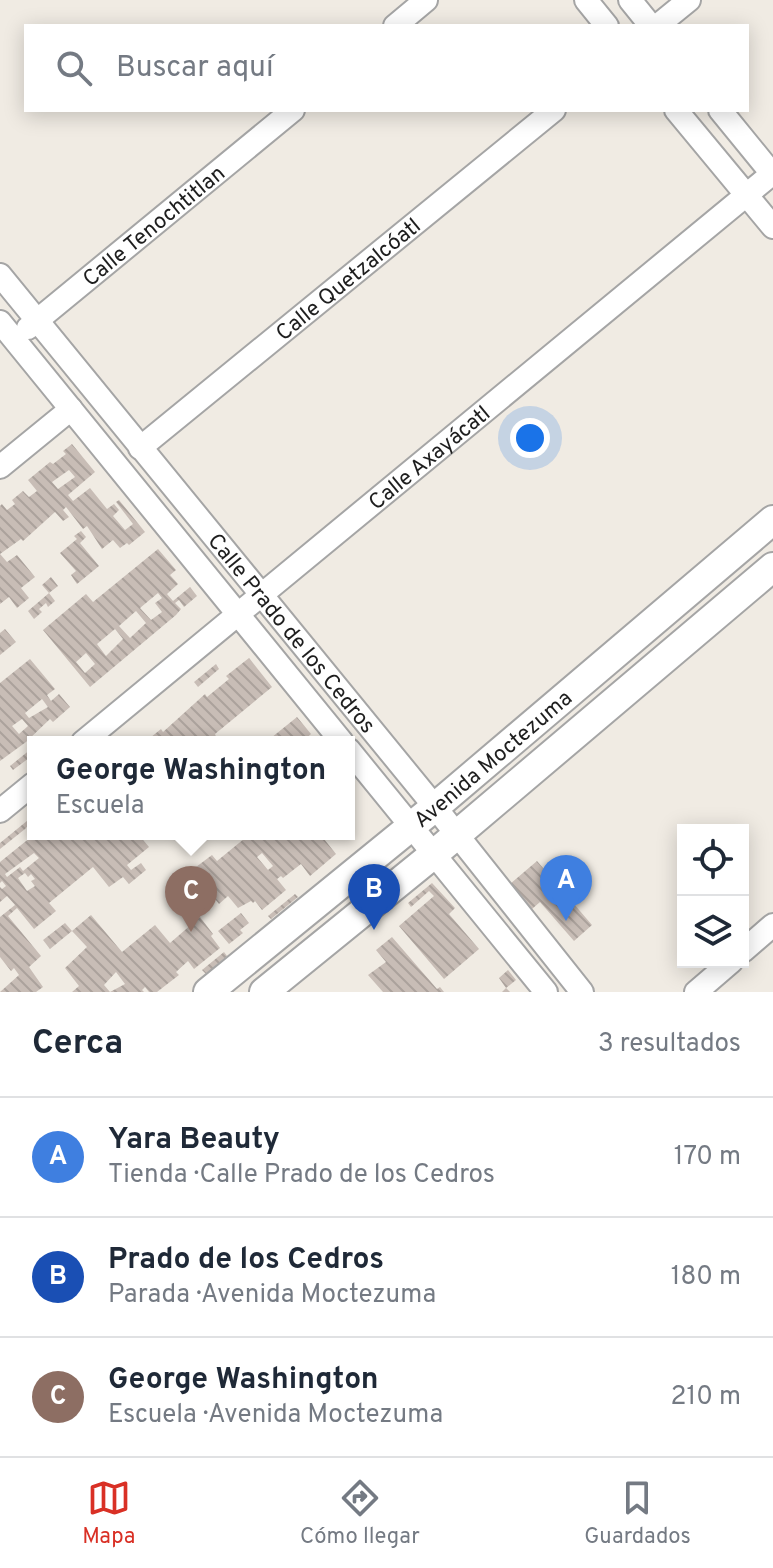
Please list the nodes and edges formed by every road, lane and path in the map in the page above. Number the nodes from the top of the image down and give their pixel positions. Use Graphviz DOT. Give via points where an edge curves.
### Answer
graph roads {
  1 [pos="426,0"];
  2 [pos="586,0"];
  3 [pos="630,0"];
  4 [pos="689,0"];
  5 [pos="397,24"];
  6 [pos="605,24"];
  7 [pos="649,24"];
  8 [pos="659,24"];
  9 [pos="291,112"];
  10 [pos="552,112"];
  11 [pos="678,112"];
  12 [pos="722,112"];
  13 [pos="773,174"];
  14 [pos="746,195"];
  15 [pos="773,227"];
  16 [pos="0,275"];
  17 [pos="37,320"];
  18 [pos="0,322"];
  19 [pos="14,340"];
  20 [pos="71,409"];
  21 [pos="140,448"];
  22 [pos="0,467"];
  23 [pos="773,520"];
  24 [pos="773,567"];
  25 [pos="262,594"];
  26 [pos="237,615"];
  27 [pos="90,736"];
  28 [pos="337,736"];
  29 [pos="355,757"];
  30 [pos="27,789"];
  31 [pos="435,807"];
  32 [pos="0,811"];
  33 [pos="412,826"];
  34 [pos="456,834"];
  35 [pos="434,854"];
  36 [pos="773,925"];
  37 [pos="749,946"];
  38 [pos="724,968"];
  39 [pos="208,992"];
  40 [pos="264,992"];
  41 [pos="546,992"];
  42 [pos="582,992"];
  43 [pos="696,992"];
  1 -- 5 [label="street"];
  2 -- 6 [label="street"];
  3 -- 7 [label="street"];
  4 -- 8 [label="street"];
  9 -- 17 [label="street, Calle Tenochtitlan"];
  10 -- 21 [label="street, Calle Quetzalcóatl"];
  11 -- 14 [label="street"];
  12 -- 13 [label="street"];
  13 -- 14 [label="street, Calle Axayácatl"];
  14 -- 15 [label="street"];
  14 -- 25 [label="street, Calle Axayácatl"];
  16 -- 17 [label="street, Calle Prado de los Cedros"];
  17 -- 19 [label="street, Calle Tenochtitlan"];
  17 -- 21 [label="street, Calle Prado de los Cedros"];
  18 -- 19 [label="street, Calle Prado de los Cedros"];
  19 -- 20 [label="street, Calle Prado de los Cedros"];
  20 -- 22 [label="street"];
  20 -- 26 [label="street, Calle Prado de los Cedros"];
  21 -- 25 [label="street, Calle Prado de los Cedros"];
  23 -- 31 [label="street, Avenida Moctezuma"];
  24 -- 34 [label="street, Avenida Moctezuma"];
  25 -- 26 [label="street, Calle Axayácatl"];
  25 -- 31 [label="street, Calle Prado de los Cedros"];
  26 -- 27 [label="street, Calle Axayácatl"];
  26 -- 28 [label="street, Calle Prado de los Cedros"];
  29 -- 33 [label="street, Calle Prado de los Cedros"];
  30 -- 32 [label="street"];
  31 -- 33 [label="street, Avenida Moctezuma"];
  31 -- 34 [label="street, Calle Prado de los Cedros"];
  33 -- 35 [label="street, Calle Prado de los Cedros"];
  33 -- 39 [label="street, Avenida Moctezuma"];
  34 -- 35 [label="street, Avenida Moctezuma"];
  34 -- 42 [label="street, Calle Prado de los Cedros"];
  35 -- 40 [label="street, Avenida Moctezuma"];
  35 -- 41 [label="street, Calle Prado de los Cedros"];
  36 -- 37 [label="street"];
  38 -- 43 [label="street"];
}
